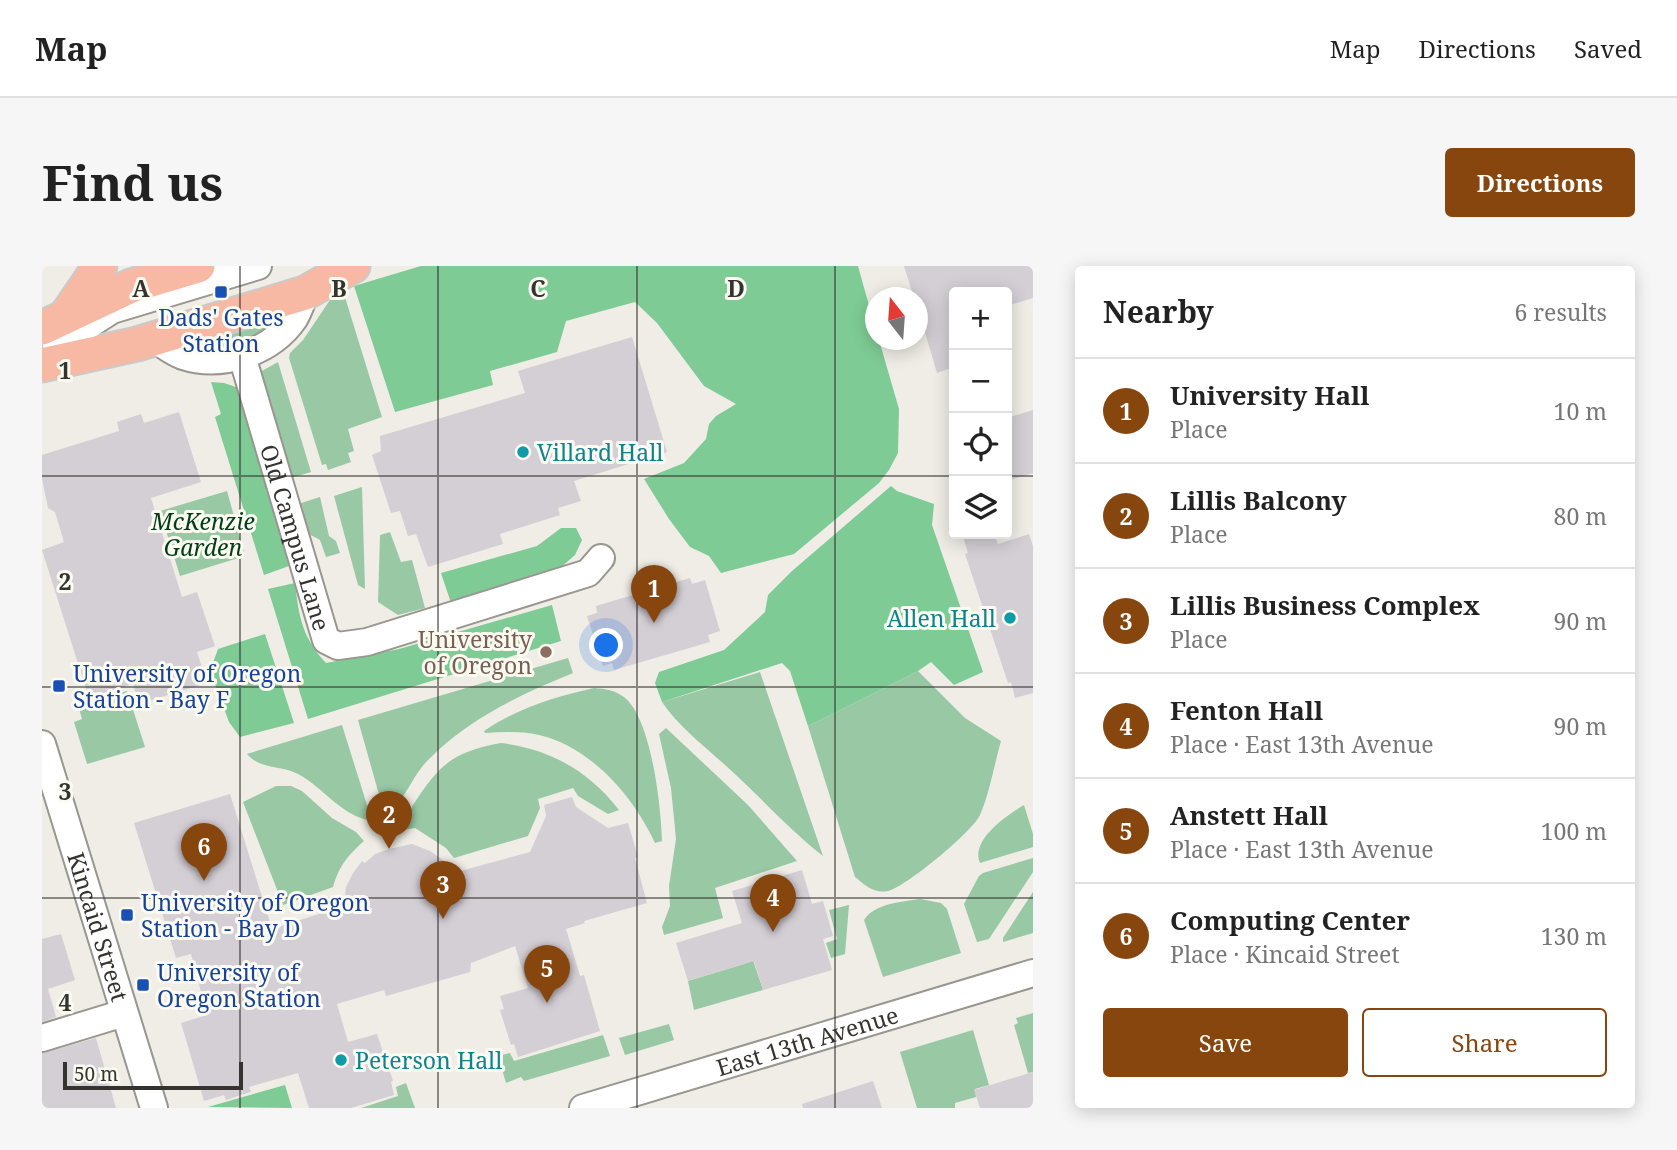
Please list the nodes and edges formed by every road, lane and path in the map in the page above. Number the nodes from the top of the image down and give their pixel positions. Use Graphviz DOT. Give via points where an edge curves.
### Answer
graph roads {
  1 [pos="100,266"];
  2 [pos="198,266"];
  3 [pos="258,266"];
  4 [pos="354,266"];
  5 [pos="312,280"];
  6 [pos="155,339"];
  7 [pos="50,341"];
  8 [pos="242,356"];
  9 [pos="601,558"];
  10 [pos="42,744"];
  11 [pos="50,802"];
  12 [pos="1033,973"];
  13 [pos="124,1013"];
  14 [pos="42,1038"];
  15 [pos="154,1108"];
  16 [pos="583,1108"];
  1 -- 7 [label="main road"];
  2 -- 7 [label="main road" via="131,286"];
  3 -- 7 [label="street" via="112,310"];
  4 -- 5 [label="main road"];
  5 -- 6 [label="main road"];
  5 -- 7 [label="street" via="135,332"];
  5 -- 8 [label="street" via="289,326"];
  6 -- 7 [label="main road"];
  6 -- 8 [label="street" via="183,356"];
  8 -- 9 [label="street, Old Campus Lane" via="327,640 338,646 367,642 587,573"];
  10 -- 11 [label="street, Kincaid Street"];
  11 -- 13 [label="street, Kincaid Street"];
  12 -- 16 [label="street, East 13th Avenue"];
  13 -- 14 [label="street"];
  13 -- 15 [label="street, Kincaid Street"];
}
